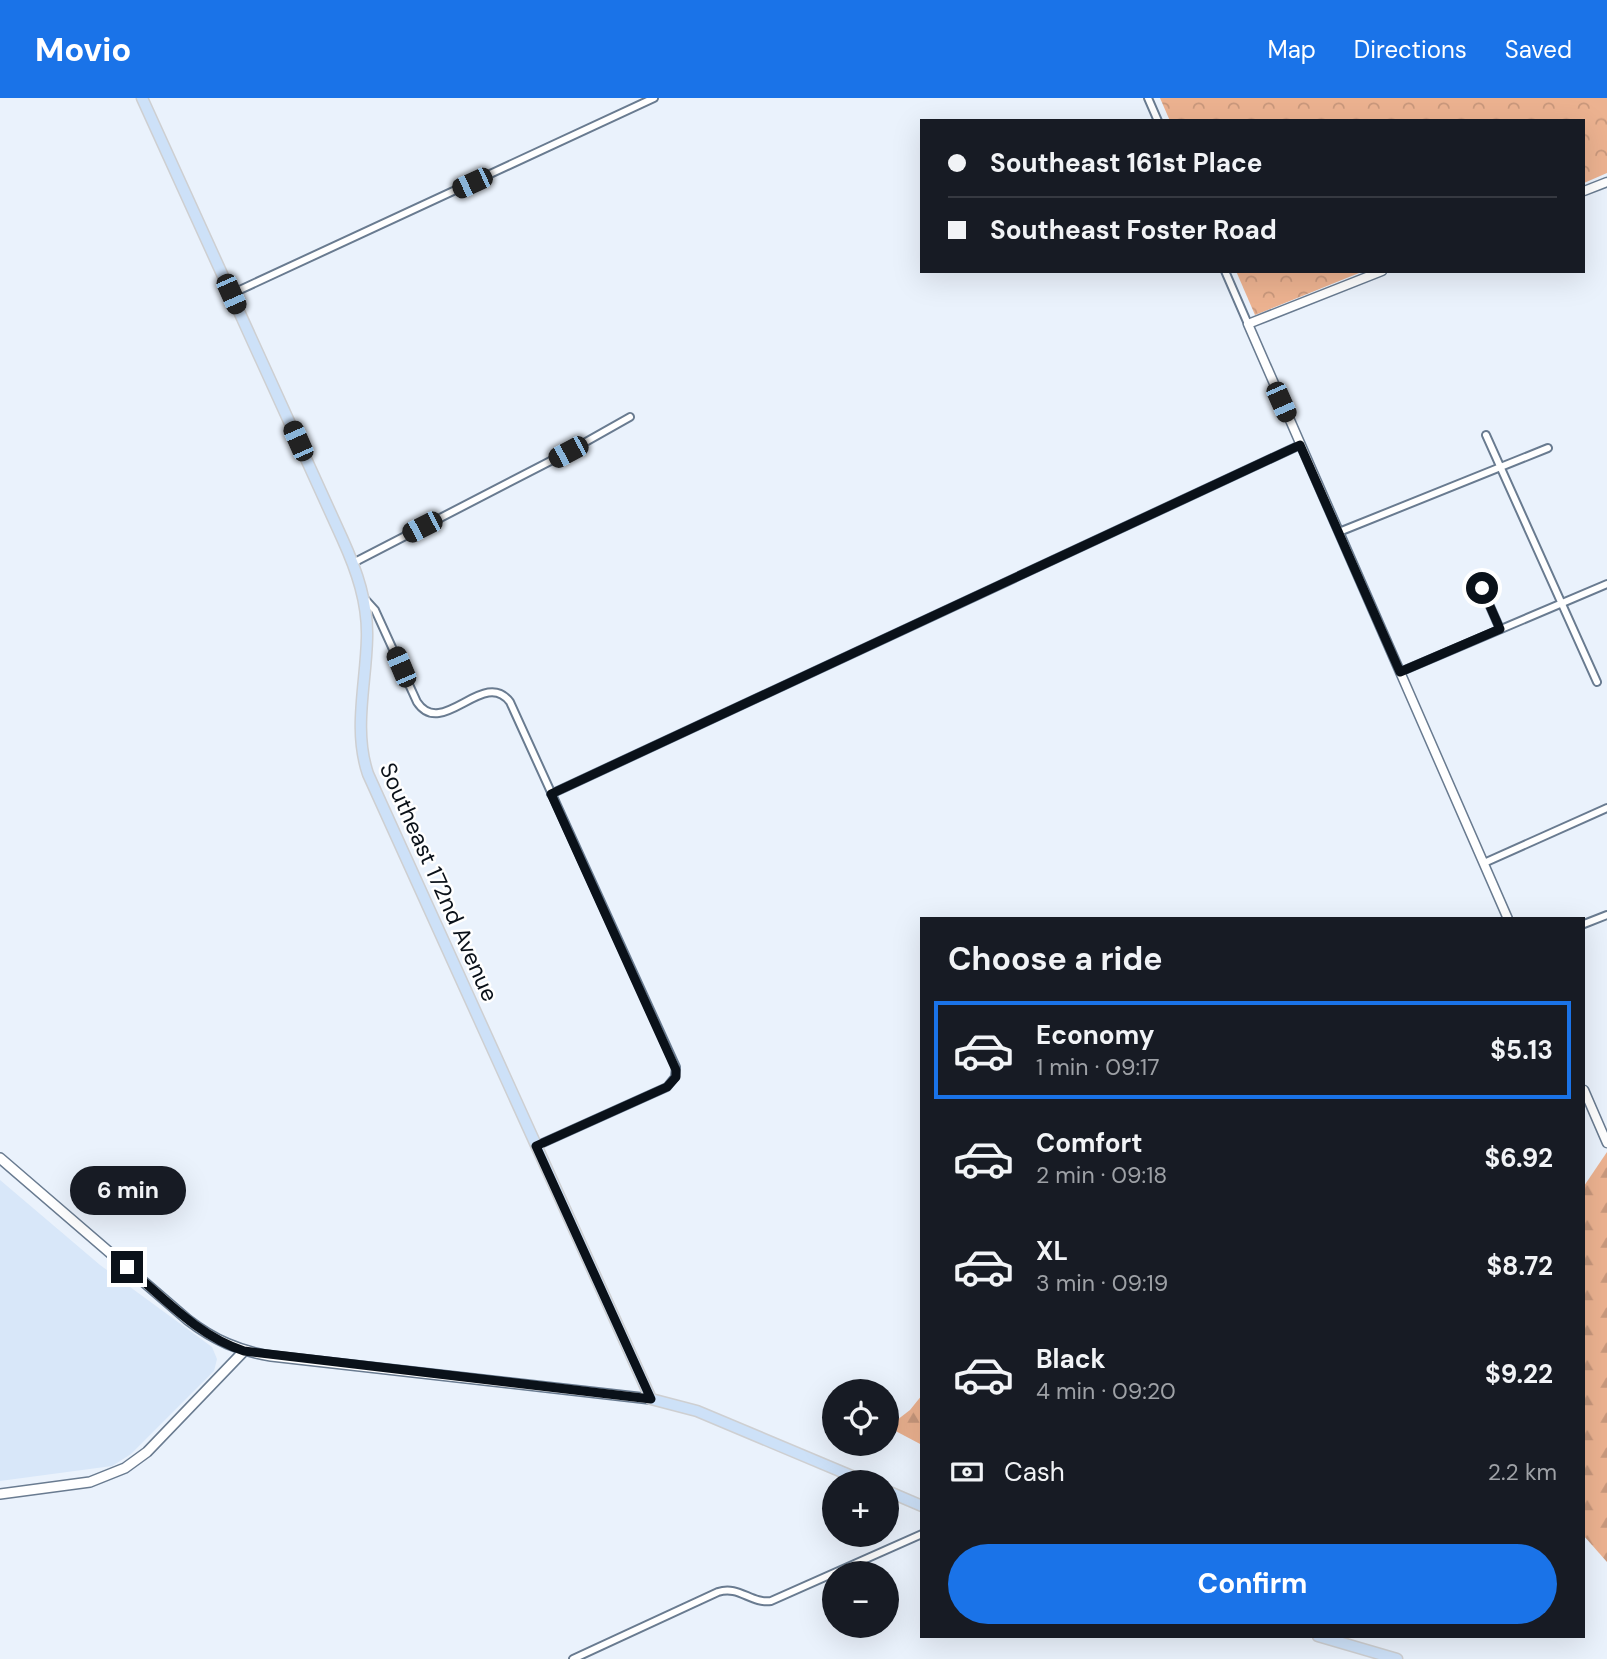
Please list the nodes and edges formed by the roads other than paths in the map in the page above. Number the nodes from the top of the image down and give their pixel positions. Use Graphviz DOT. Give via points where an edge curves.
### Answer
graph roads {
  1 [pos="142,98"];
  2 [pos="654,98"];
  3 [pos="1147,98"];
  4 [pos="1157,119"];
  5 [pos="1607,182"];
  6 [pos="1585,191"];
  7 [pos="1226,273"];
  8 [pos="1377,273"];
  9 [pos="231,294"];
  10 [pos="1248,324"];
  11 [pos="630,417"];
  12 [pos="1486,435"];
  13 [pos="1300,445"];
  14 [pos="1548,448"];
  15 [pos="1500,467"];
  16 [pos="1339,532"];
  17 [pos="353,563"];
  18 [pos="1478,579"];
  19 [pos="1607,584"];
  20 [pos="364,598"];
  21 [pos="1560,604"];
  22 [pos="1500,629"];
  23 [pos="1400,672"];
  24 [pos="1597,682"];
  25 [pos="551,794"];
  26 [pos="1607,808"];
  27 [pos="1484,863"];
  28 [pos="1607,915"];
  29 [pos="1507,917"];
  30 [pos="1585,925"];
  31 [pos="1585,1092"];
  32 [pos="1607,1143"];
  33 [pos="536,1146"];
  34 [pos="0,1158"];
  35 [pos="244,1351"];
  36 [pos="651,1399"];
  37 [pos="837,1470"];
  38 [pos="0,1494"];
  39 [pos="899,1496"];
  40 [pos="920,1505"];
  41 [pos="920,1535"];
  42 [pos="1325,1638"];
  43 [pos="573,1659"];
  44 [pos="1397,1659"];
  1 -- 9 [label="main road, Southeast 172nd Avenue"];
  2 -- 9 [label="street"];
  3 -- 4 [label="street"];
  5 -- 6 [label="street"];
  7 -- 10 [label="street"];
  8 -- 10 [label="street"];
  9 -- 17 [label="main road, Southeast 172nd Avenue"];
  10 -- 13 [label="street"];
  11 -- 17 [label="street"];
  12 -- 15 [label="street"];
  13 -- 16 [label="street"];
  13 -- 25 [label="street"];
  14 -- 15 [label="street"];
  15 -- 16 [label="street"];
  15 -- 21 [label="street"];
  16 -- 23 [label="street"];
  17 -- 20 [label="main road, Southeast 172nd Avenue"];
  18 -- 22 [label="street"];
  19 -- 21 [label="street"];
  20 -- 25 [label="street" via="375,610 422,708 438,713 487,692 506,697"];
  20 -- 33 [label="main road, Southeast 172nd Avenue" via="368,635 361,735 365,767"];
  21 -- 22 [label="street"];
  21 -- 24 [label="street"];
  22 -- 23 [label="street"];
  23 -- 27 [label="street"];
  25 -- 33 [label="street" via="675,1064 676,1077 665,1088"];
  26 -- 27 [label="street"];
  27 -- 29 [label="street"];
  28 -- 30 [label="street"];
  31 -- 32 [label="street"];
  33 -- 36 [label="main road, Southeast 172nd Avenue"];
  34 -- 35 [label="main road" via="198,1327"];
  35 -- 36 [label="main road"];
  35 -- 38 [label="main road" via="125,1468 90,1482"];
  36 -- 37 [label="main road" via="697,1411"];
  39 -- 40 [label="main road"];
  41 -- 43 [label="street" via="783,1598 765,1602 735,1590 718,1592"];
  42 -- 44 [label="main road"];
}
